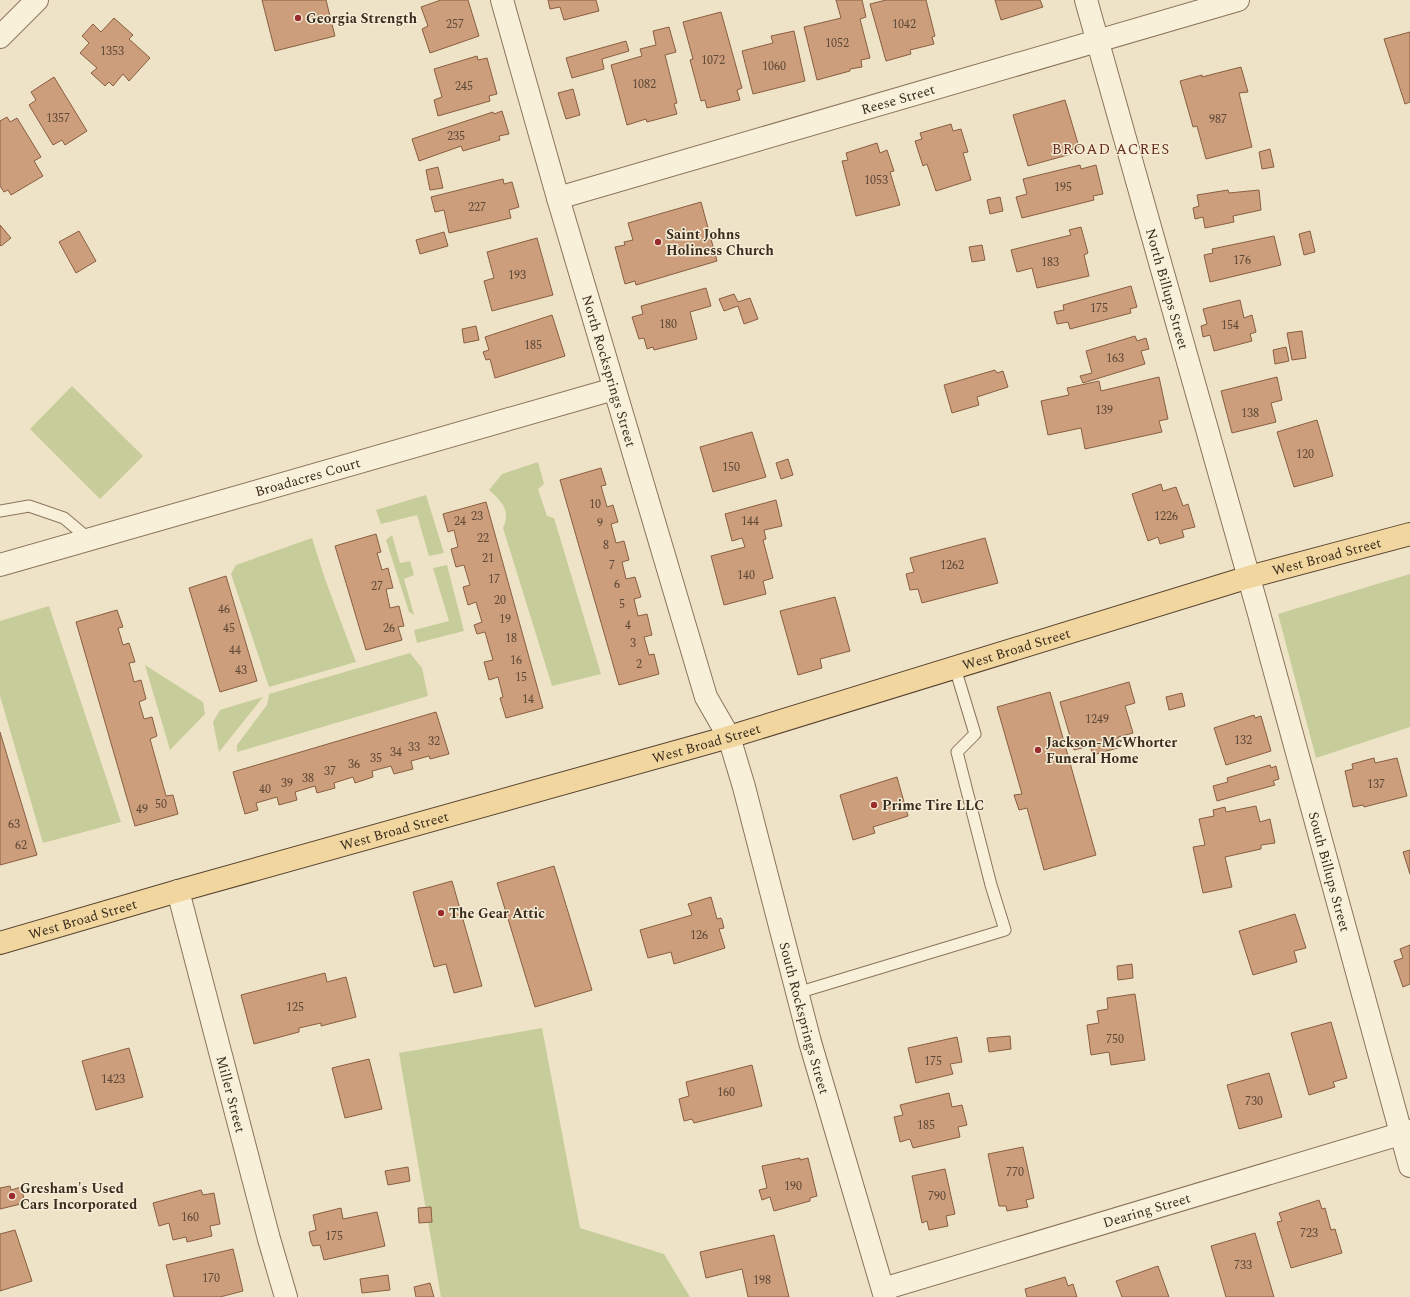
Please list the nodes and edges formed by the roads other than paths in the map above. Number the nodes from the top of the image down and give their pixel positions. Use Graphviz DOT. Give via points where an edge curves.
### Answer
graph roads {
  1 [pos="37,0"];
  2 [pos="502,0"];
  3 [pos="1086,0"];
  4 [pos="1238,0"];
  5 [pos="0,37"];
  6 [pos="1097,41"];
  7 [pos="558,198"];
  8 [pos="614,389"];
  9 [pos="0,511"];
  10 [pos="1410,534"];
  11 [pos="90,540"];
  12 [pos="0,566"];
  13 [pos="1249,578"];
  14 [pos="955,668"];
  15 [pos="729,737"];
  16 [pos="178,890"];
  17 [pos="0,943"];
  18 [pos="797,993"];
  19 [pos="1405,1133"];
  20 [pos="1410,1166"];
  21 [pos="884,1293"];
  22 [pos="286,1297"];
  1 -- 5 [label="street"];
  2 -- 7 [label="street, North Rocksprings Street"];
  3 -- 6 [label="street, North Billups Street"];
  4 -- 6 [label="street, Reese Street"];
  6 -- 7 [label="street, Reese Street"];
  6 -- 13 [label="street, North Billups Street"];
  7 -- 8 [label="street, North Rocksprings Street"];
  8 -- 11 [label="street, Broadacres Court"];
  8 -- 15 [label="street, North Rocksprings Street" via="706,697"];
  9 -- 11 [label="lane" via="29,506 64,518"];
  10 -- 13 [label="main road, West Broad Street"];
  11 -- 12 [label="street, Broadacres Court"];
  13 -- 14 [label="main road, West Broad Street"];
  13 -- 19 [label="street, South Billups Street"];
  14 -- 15 [label="main road, West Broad Street"];
  14 -- 18 [label="lane" via="974,734 957,752 1005,930"];
  15 -- 16 [label="main road, West Broad Street"];
  15 -- 18 [label="street, South Rocksprings Street"];
  16 -- 17 [label="main road, West Broad Street"];
  16 -- 22 [label="street, Miller Street"];
  18 -- 21 [label="street, South Rocksprings Street"];
  19 -- 20 [label="street, South Billups Street"];
  19 -- 21 [label="street, Dearing Street"];
}
